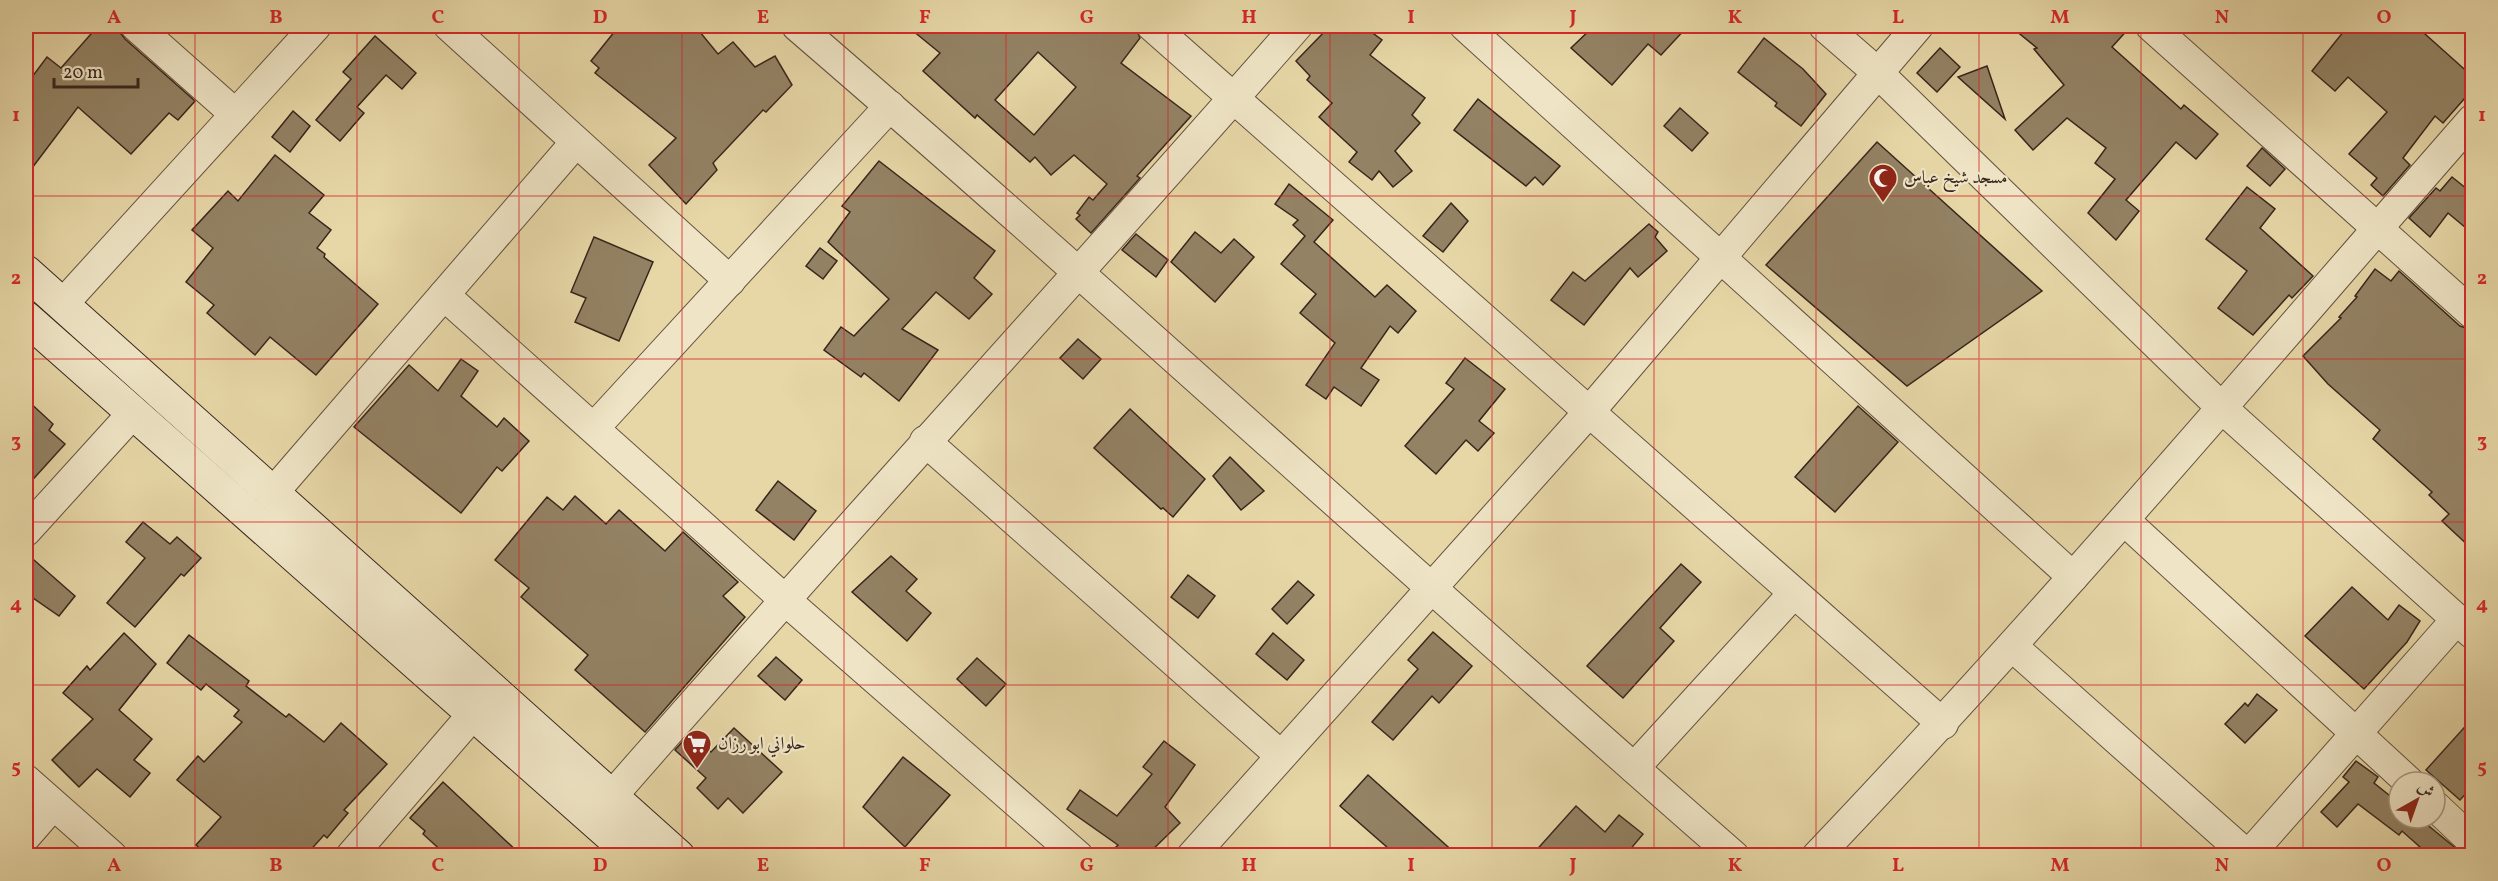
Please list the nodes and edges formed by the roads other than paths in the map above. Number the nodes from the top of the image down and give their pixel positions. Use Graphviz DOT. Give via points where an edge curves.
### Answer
graph roads {
  1 [pos="136,26"];
  2 [pos="316,26"];
  3 [pos="448,26"];
  4 [pos="796,26"];
  5 [pos="1152,26"];
  6 [pos="1297,26"];
  7 [pos="1465,26"];
  8 [pos="1824,26"];
  9 [pos="1918,26"];
  10 [pos="2164,30"];
  11 [pos="1878,73"];
  12 [pos="1233,98"];
  13 [pos="890,106"];
  14 [pos="234,113"];
  15 [pos="2472,120"];
  16 [pos="576,142"];
  17 [pos="2378,228"];
  18 [pos="1722,256"];
  19 [pos="26,272"];
  20 [pos="1080,273"];
  21 [pos="730,281"];
  22 [pos="444,295"];
  23 [pos="62,305"];
  24 [pos="2472,313"];
  25 [pos="26,318"];
  26 [pos="2223,409"];
  27 [pos="1589,412"];
  28 [pos="133,413"];
  29 [pos="594,428"];
  30 [pos="925,441"];
  31 [pos="272,494"];
  32 [pos="2124,520"];
  33 [pos="26,531"];
  34 [pos="2073,577"];
  35 [pos="1429,588"];
  36 [pos="1794,592"];
  37 [pos="784,599"];
  38 [pos="2465,626"];
  39 [pos="2012,646"];
  40 [pos="474,713"];
  41 [pos="1943,724"];
  42 [pos="2356,733"];
  43 [pos="1280,755"];
  44 [pos="1634,768"];
  45 [pos="2396,770"];
  46 [pos="26,780"];
  47 [pos="612,796"];
  48 [pos="53,805"];
  49 [pos="2447,817"];
  50 [pos="26,836"];
  51 [pos="2472,841"];
  52 [pos="112,855"];
  53 [pos="351,855"];
  54 [pos="634,855"];
  55 [pos="678,855"];
  56 [pos="1078,855"];
  57 [pos="1192,855"];
  58 [pos="1734,855"];
  59 [pos="1817,855"];
  1 -- 14 [label="street"];
  2 -- 14 [label="street"];
  3 -- 16 [label="street"];
  4 -- 13 [label="street"];
  5 -- 12 [label="street"];
  6 -- 12 [label="street"];
  7 -- 18 [label="street"];
  8 -- 11 [label="street"];
  9 -- 11 [label="street"];
  10 -- 17 [label="street"];
  11 -- 18 [label="street"];
  11 -- 26 [label="street"];
  12 -- 20 [label="street"];
  12 -- 27 [label="street"];
  13 -- 20 [label="street"];
  13 -- 21 [label="street"];
  14 -- 23 [label="street"];
  15 -- 17 [label="street"];
  16 -- 21 [label="street"];
  16 -- 22 [label="street"];
  17 -- 24 [label="street"];
  17 -- 26 [label="street"];
  18 -- 27 [label="street"];
  18 -- 34 [label="street"];
  19 -- 23 [label="main road"];
  20 -- 30 [label="street"];
  20 -- 35 [label="street"];
  21 -- 29 [label="street"];
  22 -- 29 [label="street"];
  22 -- 31 [label="street"];
  23 -- 31 [label="main road"];
  25 -- 28 [label="main road"];
  26 -- 32 [label="street"];
  26 -- 38 [label="street"];
  27 -- 35 [label="street"];
  27 -- 36 [label="street"];
  28 -- 33 [label="street"];
  28 -- 40 [label="main road"];
  29 -- 37 [label="street"];
  30 -- 37 [label="street"];
  30 -- 43 [label="street"];
  31 -- 47 [label="main road"];
  32 -- 34 [label="street"];
  32 -- 42 [label="street"];
  34 -- 39 [label="street"];
  35 -- 43 [label="street"];
  35 -- 44 [label="street"];
  36 -- 41 [label="street"];
  36 -- 44 [label="street"];
  37 -- 47 [label="street"];
  37 -- 56 [label="street"];
  38 -- 42 [label="street"];
  39 -- 41 [label="street"];
  39 -- 42 [label="street" via="2248,855"];
  40 -- 53 [label="street"];
  40 -- 54 [label="main road"];
  41 -- 59 [label="street"];
  42 -- 45 [label="street"];
  43 -- 57 [label="street"];
  44 -- 58 [label="street"];
  46 -- 48 [label="street"];
  47 -- 55 [label="main road"];
  48 -- 50 [label="street"];
  48 -- 52 [label="street"];
  49 -- 51 [label="street"];
}
